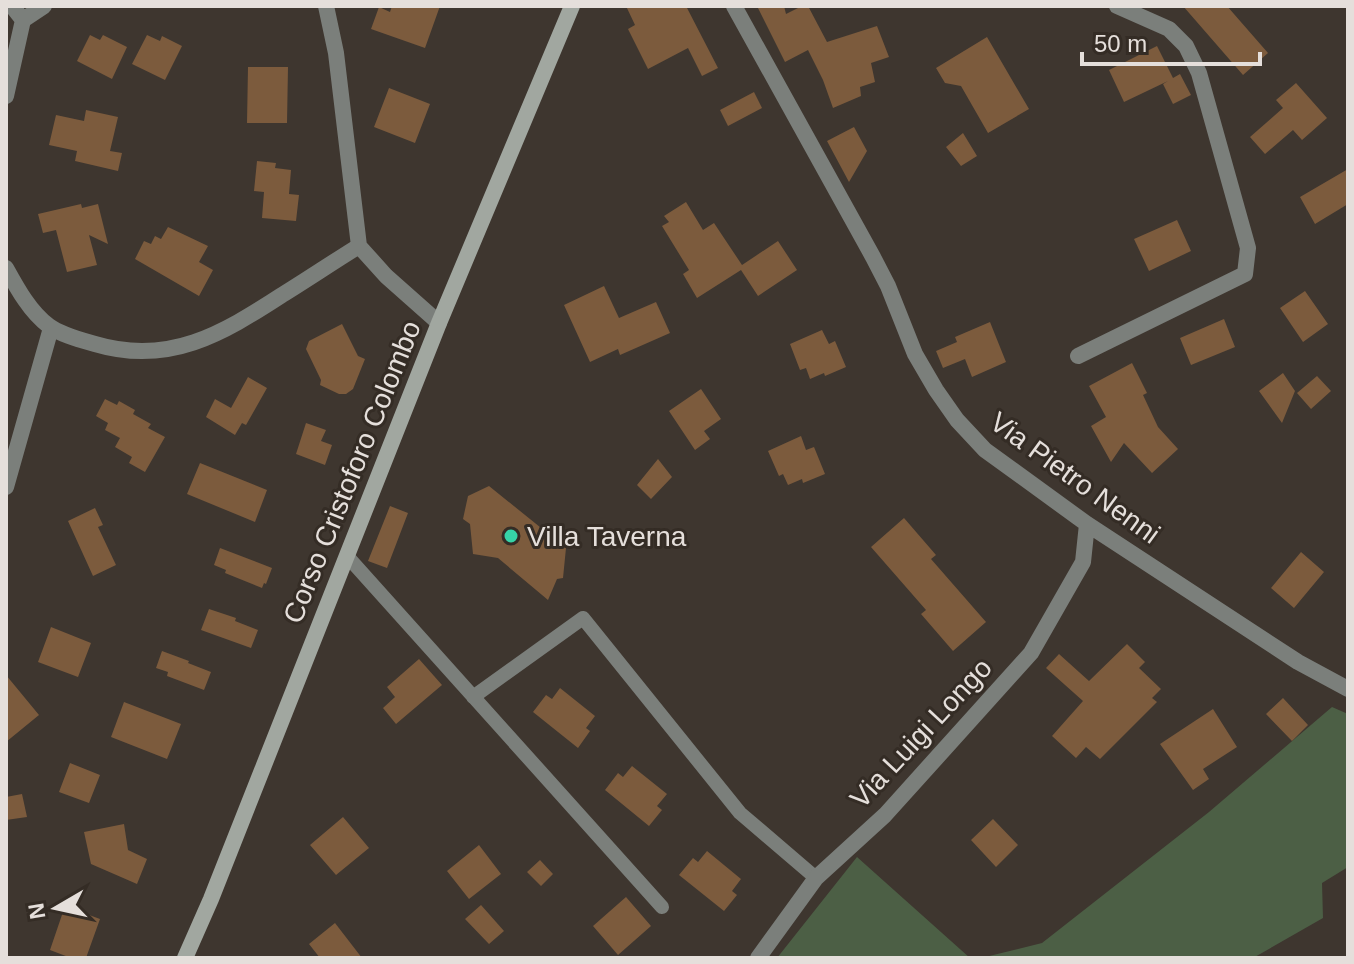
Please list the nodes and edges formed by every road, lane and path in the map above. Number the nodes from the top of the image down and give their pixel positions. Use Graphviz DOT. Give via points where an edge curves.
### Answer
graph roads {
  1 [pos="12,6"];
  2 [pos="44,6"];
  3 [pos="326,6"];
  4 [pos="572,6"];
  5 [pos="1117,6"];
  6 [pos="737,10"];
  7 [pos="23,20"];
  8 [pos="6,96"];
  9 [pos="359,246"];
  10 [pos="6,268"];
  11 [pos="439,323"];
  12 [pos="51,328"];
  13 [pos="1078,356"];
  14 [pos="6,487"];
  15 [pos="1087,524"];
  16 [pos="347,556"];
  17 [pos="1348,689"];
  18 [pos="473,697"];
  19 [pos="816,878"];
  20 [pos="662,907"];
  21 [pos="185,958"];
  22 [pos="758,958"];
  1 -- 7 [label="street"];
  2 -- 7 [label="street"];
  3 -- 9 [label="street"];
  4 -- 11 [label="street, Corso Cristoforo Colombo"];
  5 -- 13 [label="street" via="1169,29 1186,46 1199,73 1248,248 1245,274"];
  6 -- 15 [label="street, Via Pietro Nenni" via="873,257 936,390 985,450"];
  7 -- 8 [label="street"];
  9 -- 11 [label="street"];
  9 -- 12 [label="street" via="235,326 184,346 119,351"];
  10 -- 12 [label="street" via="20,294"];
  11 -- 16 [label="street, Corso Cristoforo Colombo"];
  12 -- 14 [label="street"];
  15 -- 17 [label="street, Via Pietro Nenni"];
  15 -- 19 [label="street, Via Luigi Longo" via="1083,562 1031,653 885,815"];
  16 -- 18 [label="lane"];
  16 -- 21 [label="street, Corso Cristoforo Colombo"];
  18 -- 19 [label="lane" via="583,618 740,813"];
  18 -- 20 [label="lane"];
  19 -- 22 [label="street, Via Luigi Longo"];
}
